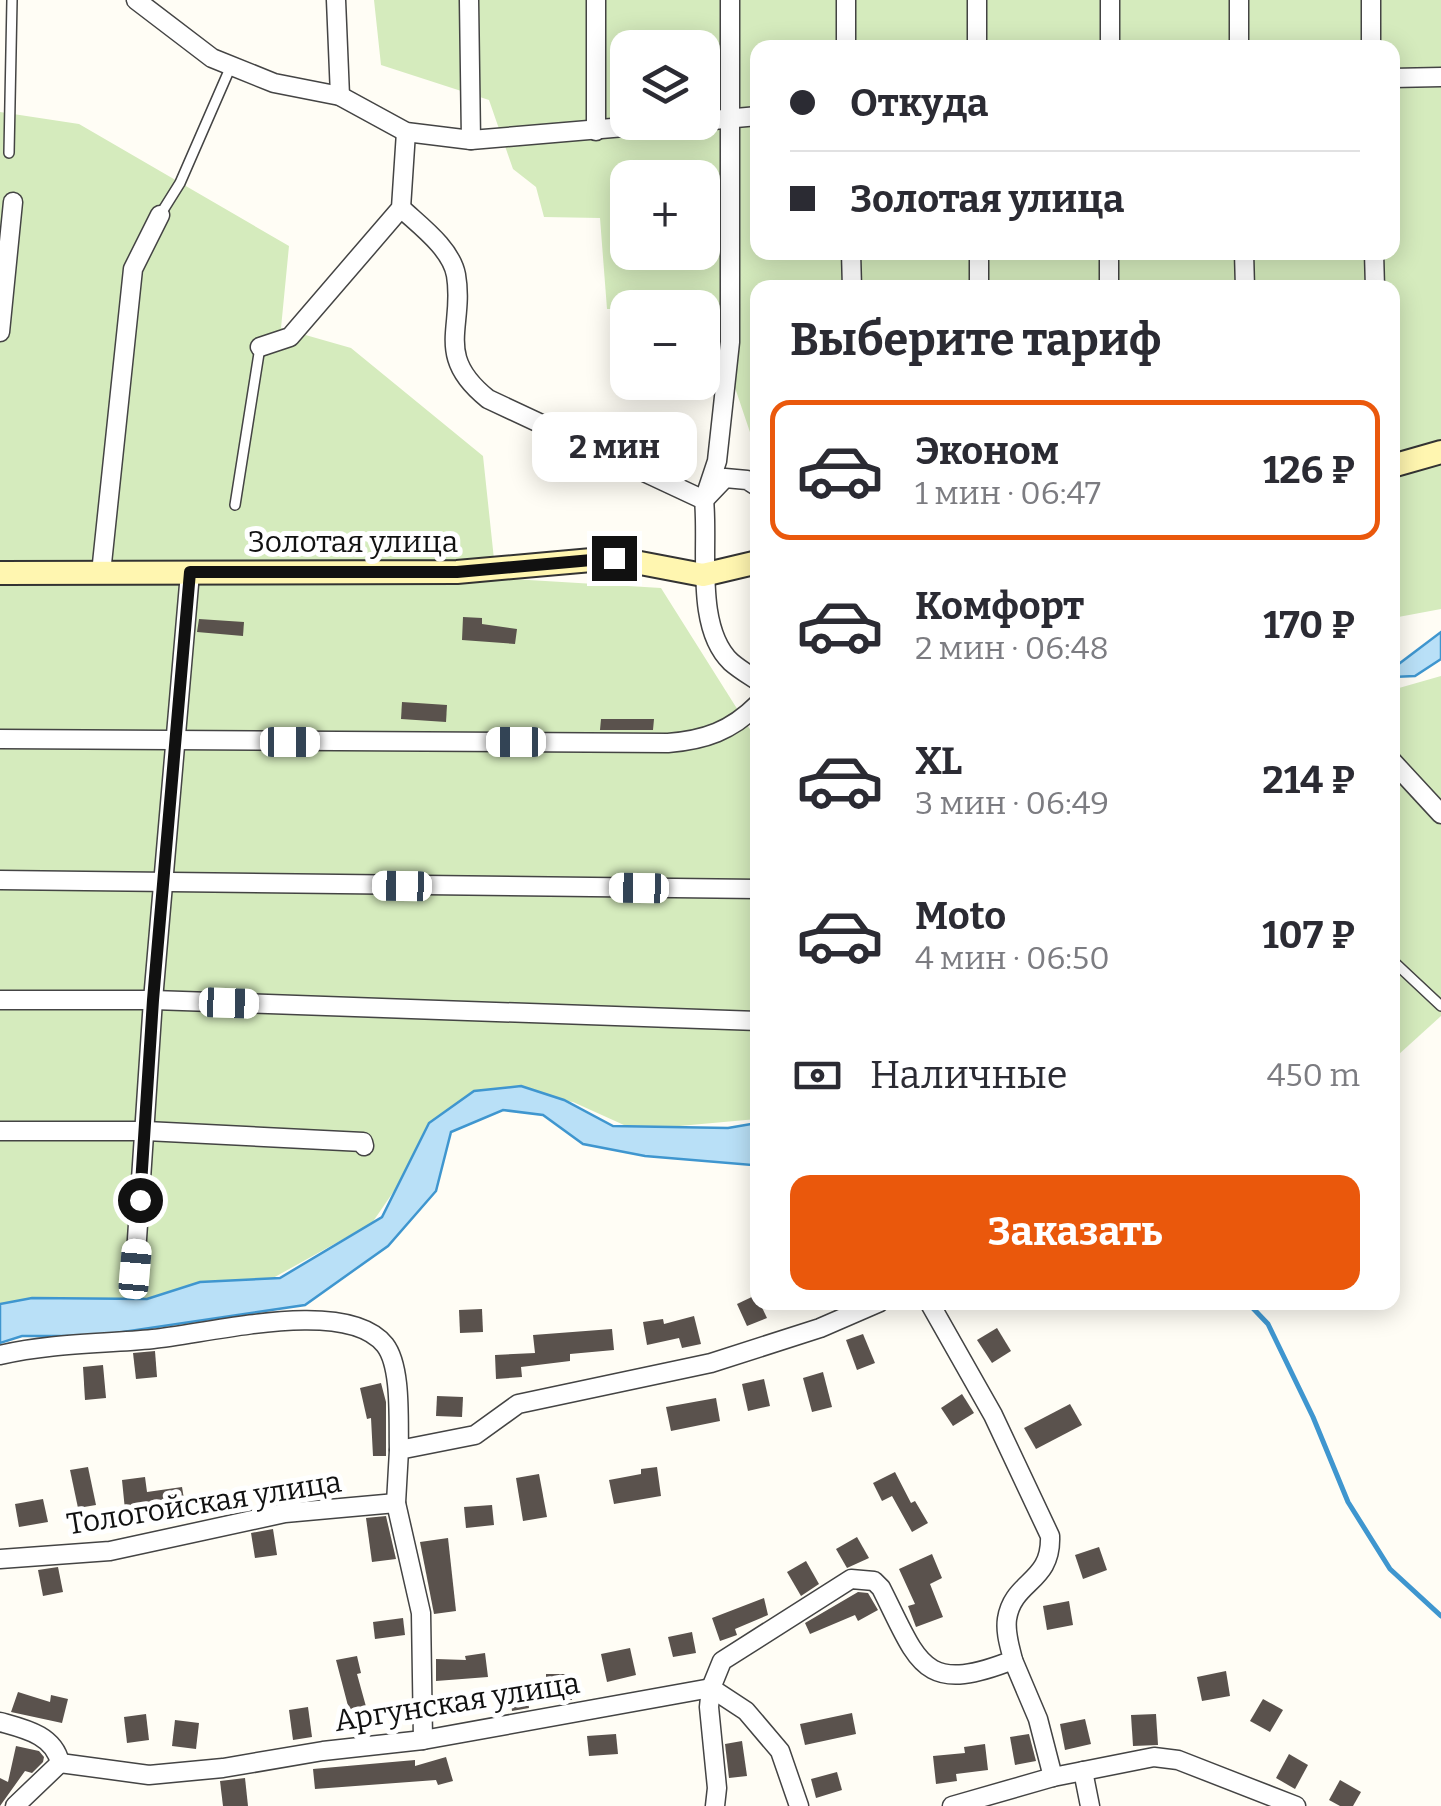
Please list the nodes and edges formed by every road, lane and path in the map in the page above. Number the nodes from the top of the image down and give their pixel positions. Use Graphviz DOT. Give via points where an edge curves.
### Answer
graph roads {
  1 [pos="12,0"];
  2 [pos="136,0"];
  3 [pos="336,0"];
  4 [pos="469,0"];
  5 [pos="596,0"];
  6 [pos="730,0"];
  7 [pos="846,0"];
  8 [pos="977,0"];
  9 [pos="1110,0"];
  10 [pos="1239,0"];
  11 [pos="1371,0"];
  12 [pos="149,6"];
  13 [pos="846,40"];
  14 [pos="977,40"];
  15 [pos="1110,40"];
  16 [pos="1240,40"];
  17 [pos="1371,40"];
  18 [pos="231,66"];
  19 [pos="1400,78"];
  20 [pos="1441,78"];
  21 [pos="340,96"];
  22 [pos="750,117"];
  23 [pos="732,118"];
  24 [pos="720,119"];
  25 [pos="610,130"];
  26 [pos="596,131"];
  27 [pos="406,132"];
  28 [pos="471,140"];
  29 [pos="9,152"];
  30 [pos="13,202"];
  31 [pos="401,208"];
  32 [pos="160,215"];
  33 [pos="0,332"];
  34 [pos="260,347"];
  35 [pos="1441,452"];
  36 [pos="1400,464"];
  37 [pos="750,482"];
  38 [pos="704,500"];
  39 [pos="235,505"];
  40 [pos="750,564"];
  41 [pos="190,572"];
  42 [pos="0,573"];
  43 [pos="101,573"];
  44 [pos="703,575"];
  45 [pos="750,675"];
  46 [pos="750,712"];
  47 [pos="0,740"];
  48 [pos="176,741"];
  49 [pos="1400,770"];
  50 [pos="1441,814"];
  51 [pos="0,880"];
  52 [pos="165,883"];
  53 [pos="750,889"];
  54 [pos="1400,968"];
  55 [pos="0,1000"];
  56 [pos="153,1000"];
  57 [pos="1441,1006"];
  58 [pos="750,1021"];
  59 [pos="0,1131"];
  60 [pos="146,1131"];
  61 [pos="364,1146"];
  62 [pos="135,1269"];
  63 [pos="862,1310"];
  64 [pos="933,1310"];
  65 [pos="0,1355"];
  66 [pos="399,1450"];
  67 [pos="396,1503"];
  68 [pos="0,1559"];
  69 [pos="1013,1660"];
  70 [pos="711,1688"];
  71 [pos="0,1722"];
  72 [pos="424,1740"];
  73 [pos="60,1763"];
  74 [pos="1083,1770"];
  75 [pos="1053,1777"];
  76 [pos="15,1806"];
  77 [pos="715,1806"];
  78 [pos="798,1806"];
  79 [pos="952,1806"];
  80 [pos="1090,1806"];
  81 [pos="1296,1806"];
  1 -- 29 [label="lane"];
  2 -- 12 [label="street"];
  3 -- 21 [label="street"];
  4 -- 28 [label="street"];
  5 -- 26 [label="street"];
  6 -- 23 [label="street"];
  7 -- 13 [label="street"];
  8 -- 14 [label="street"];
  9 -- 15 [label="street"];
  10 -- 16 [label="street"];
  11 -- 17 [label="street"];
  12 -- 18 [label="street"];
  18 -- 21 [label="street"];
  18 -- 32 [label="lane"];
  19 -- 20 [label="street"];
  21 -- 27 [label="street"];
  22 -- 23 [label="street"];
  23 -- 24 [label="street"];
  23 -- 38 [label="street" via="730,342 717,461"];
  25 -- 26 [label="street"];
  26 -- 28 [label="street"];
  27 -- 28 [label="street"];
  27 -- 31 [label="street"];
  30 -- 33 [label="street"];
  31 -- 34 [label="street" via="290,337"];
  31 -- 38 [label="street" via="440,245 456,272 454,344 473,387"];
  32 -- 43 [label="street" via="133,268"];
  34 -- 39 [label="lane"];
  35 -- 36 [label="street"];
  37 -- 38 [label="street" via="725,478"];
  38 -- 44 [label="street"];
  40 -- 44 [label="street"];
  41 -- 43 [label="street, Золотая улица"];
  41 -- 44 [label="street, Золотая улица" via="457,572 614,558"];
  41 -- 48 [label="street"];
  42 -- 43 [label="street, Золотая улица"];
  44 -- 45 [label="street" via="711,625 728,660"];
  46 -- 48 [label="street" via="714,735 668,743"];
  47 -- 48 [label="street"];
  48 -- 52 [label="street"];
  49 -- 50 [label="street"];
  51 -- 52 [label="street"];
  52 -- 53 [label="street"];
  52 -- 56 [label="street"];
  54 -- 57 [label="lane"];
  55 -- 56 [label="street"];
  56 -- 58 [label="street"];
  56 -- 60 [label="street"];
  59 -- 60 [label="street"];
  60 -- 61 [label="street"];
  60 -- 62 [label="street"];
  63 -- 66 [label="street" via="711,1363 518,1404 474,1435"];
  64 -- 69 [label="street" via="1050,1536 1045,1567 1017,1594 1007,1617"];
  65 -- 66 [label="street" via="258,1323 352,1326 372,1332 394,1363"];
  66 -- 67 [label="street"];
  67 -- 68 [label="street, Тологойская улица" via="285,1513 110,1551"];
  67 -- 72 [label="street" via="421,1613"];
  69 -- 70 [label="street" via="940,1675 925,1666 881,1588 852,1578 722,1661"];
  69 -- 75 [label="street"];
  70 -- 72 [label="street, Аргунская улица"];
  70 -- 77 [label="street"];
  70 -- 78 [label="street" via="746,1711 780,1750"];
  71 -- 73 [label="street" via="49,1740"];
  72 -- 73 [label="street, Аргунская улица" via="149,1775"];
  73 -- 76 [label="street"];
  74 -- 75 [label="street"];
  74 -- 80 [label="street"];
  74 -- 81 [label="street" via="1168,1758"];
  75 -- 79 [label="street"];
}
